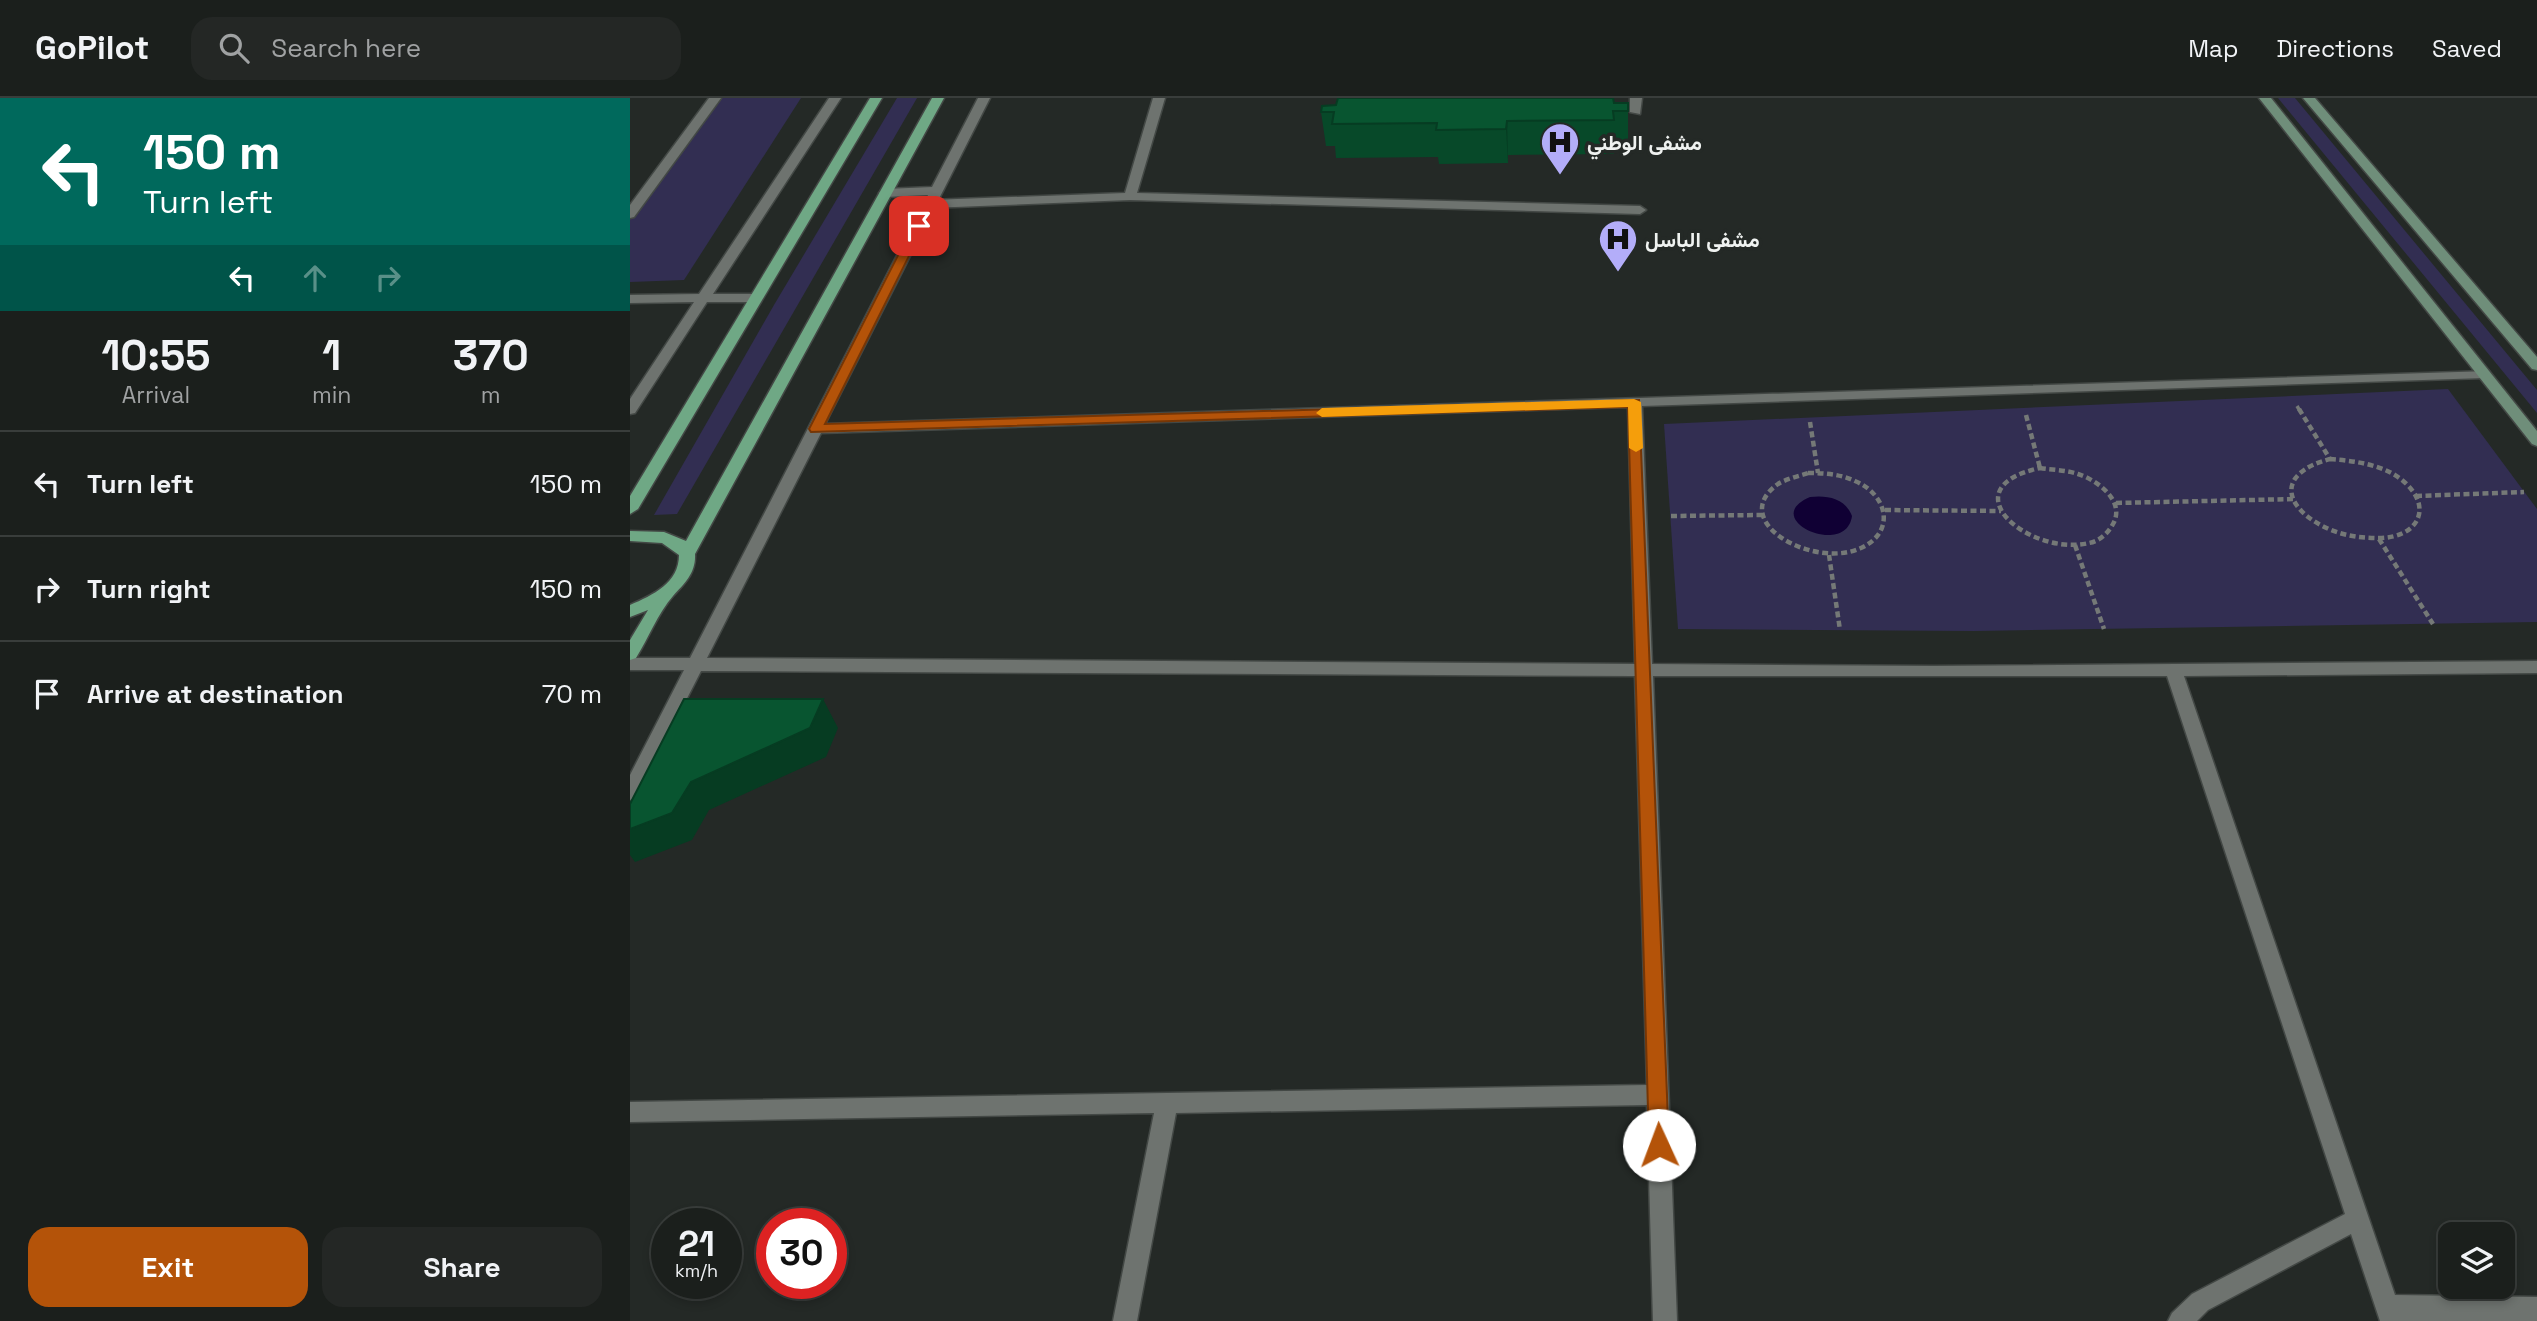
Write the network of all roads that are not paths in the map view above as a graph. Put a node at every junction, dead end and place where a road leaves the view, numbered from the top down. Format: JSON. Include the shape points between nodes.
{"nodes":[{"id":1,"x":715,"y":98,"type":"edge"},
{"id":2,"x":835,"y":98,"type":"edge"},
{"id":3,"x":876,"y":98,"type":"edge"},
{"id":4,"x":938,"y":98,"type":"edge"},
{"id":5,"x":984,"y":98,"type":"edge"},
{"id":6,"x":1159,"y":98,"type":"edge"},
{"id":7,"x":1636,"y":98,"type":"edge"},
{"id":8,"x":2265,"y":98,"type":"edge"},
{"id":9,"x":2309,"y":98,"type":"edge"},
{"id":10,"x":1636,"y":111,"type":"dead end"},
{"id":11,"x":885,"y":193,"type":"junction"},
{"id":12,"x":1130,"y":195,"type":"junction"},
{"id":13,"x":933,"y":198,"type":"junction"},
{"id":14,"x":1640,"y":210,"type":"dead end"},
{"id":15,"x":630,"y":214,"type":"edge"},
{"id":16,"x":702,"y":298,"type":"junction"},
{"id":17,"x":755,"y":298,"type":"junction"},
{"id":18,"x":630,"y":299,"type":"edge"},
{"id":19,"x":2537,"y":366,"type":"edge"},
{"id":20,"x":2484,"y":374,"type":"junction"},
{"id":21,"x":1634,"y":402,"type":"junction"},
{"id":22,"x":630,"y":410,"type":"edge"},
{"id":23,"x":816,"y":429,"type":"junction"},
{"id":24,"x":2537,"y":441,"type":"edge"},
{"id":25,"x":630,"y":509,"type":"edge"},
{"id":26,"x":630,"y":536,"type":"edge"},
{"id":27,"x":687,"y":554,"type":"junction"},
{"id":28,"x":667,"y":592,"type":"junction"},
{"id":29,"x":630,"y":611,"type":"edge"},
{"id":30,"x":630,"y":654,"type":"edge"},
{"id":31,"x":630,"y":664,"type":"edge"},
{"id":32,"x":697,"y":665,"type":"junction"},
{"id":33,"x":2537,"y":667,"type":"edge"},
{"id":34,"x":2174,"y":670,"type":"junction"},
{"id":35,"x":1643,"y":671,"type":"junction"},
{"id":36,"x":630,"y":793,"type":"edge"},
{"id":37,"x":1657,"y":1095,"type":"junction"},
{"id":38,"x":1167,"y":1103,"type":"junction"},
{"id":39,"x":630,"y":1112,"type":"edge"},
{"id":40,"x":2358,"y":1219,"type":"junction"},
{"id":41,"x":2537,"y":1309,"type":"edge"},
{"id":42,"x":2390,"y":1314,"type":"edge"},
{"id":43,"x":1125,"y":1321,"type":"edge"},
{"id":44,"x":1665,"y":1321,"type":"edge"},
{"id":45,"x":2180,"y":1321,"type":"edge"}],
"edges":[{"from":1,"to":15,"type":"street"},
{"from":2,"to":16,"type":"street"},
{"from":3,"to":17,"type":"main road"},
{"from":4,"to":11,"type":"main road"},
{"from":5,"to":13,"type":"street"},
{"from":6,"to":12,"type":"street"},
{"from":7,"to":10,"type":"street"},
{"from":8,"to":20,"type":"main road"},
{"from":9,"to":19,"type":"main road"},
{"from":11,"to":13,"type":"street"},
{"from":11,"to":27,"type":"main road"},
{"from":12,"to":13,"type":"street"},
{"from":12,"to":14,"type":"street"},
{"from":13,"to":23,"type":"street"},
{"from":16,"to":17,"type":"street"},
{"from":16,"to":18,"type":"street"},
{"from":16,"to":22,"type":"street"},
{"from":17,"to":25,"type":"main road"},
{"from":20,"to":21,"type":"street"},
{"from":20,"to":24,"type":"main road"},
{"from":21,"to":23,"type":"street"},
{"from":21,"to":35,"type":"street"},
{"from":23,"to":32,"type":"street"},
{"from":26,"to":27,"type":"main road","via":[[669,538]]},
{"from":27,"to":28,"type":"main road","via":[[687,566]]},
{"from":28,"to":29,"type":"main road"},
{"from":28,"to":30,"type":"main road"},
{"from":31,"to":32,"type":"street"},
{"from":32,"to":35,"type":"street"},
{"from":32,"to":36,"type":"street"},
{"from":33,"to":34,"type":"street"},
{"from":34,"to":35,"type":"street"},
{"from":34,"to":40,"type":"street"},
{"from":35,"to":37,"type":"street"},
{"from":37,"to":38,"type":"street"},
{"from":37,"to":44,"type":"street"},
{"from":38,"to":39,"type":"street"},
{"from":38,"to":43,"type":"street"},
{"from":40,"to":42,"type":"street"},
{"from":40,"to":45,"type":"street","via":[[2200,1302]]},
{"from":41,"to":42,"type":"street"}]}
